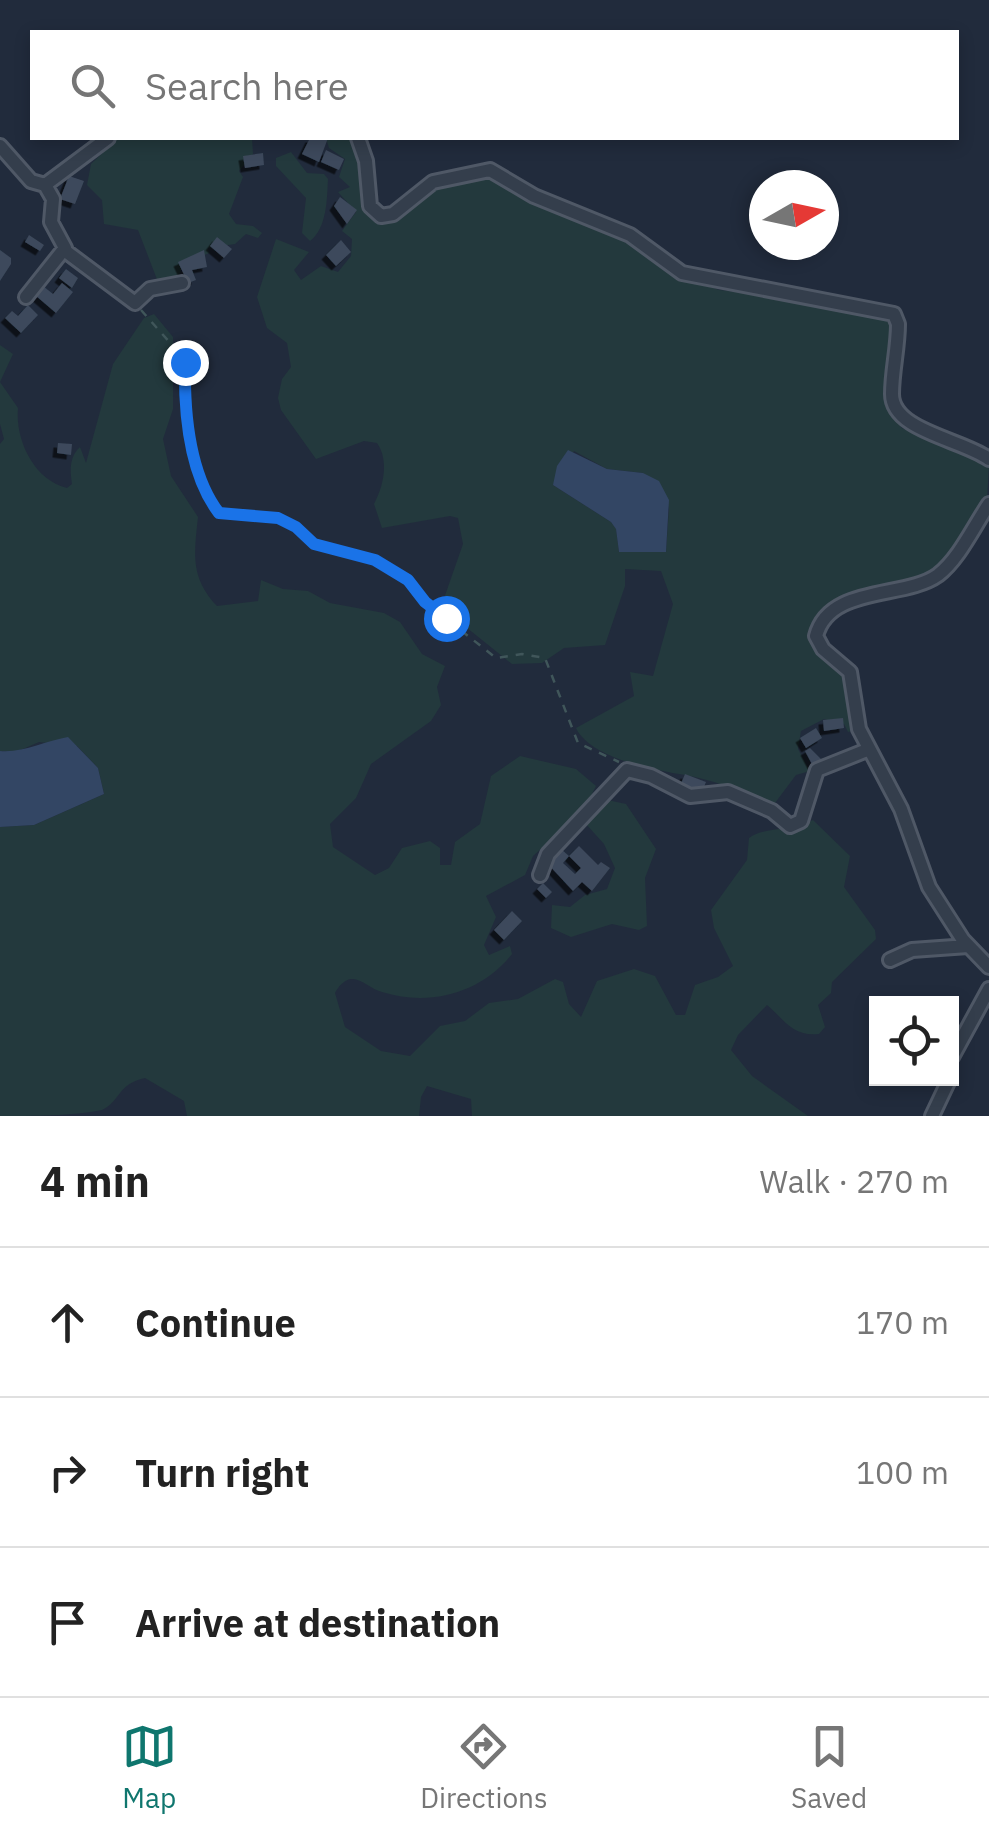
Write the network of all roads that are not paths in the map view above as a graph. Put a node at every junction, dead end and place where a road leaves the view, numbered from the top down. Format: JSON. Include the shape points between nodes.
{"nodes":[{"id":1,"x":105,"y":140,"type":"edge"},
{"id":2,"x":359,"y":140,"type":"edge"},
{"id":3,"x":0,"y":146,"type":"edge"},
{"id":4,"x":45,"y":185,"type":"junction"},
{"id":5,"x":64,"y":250,"type":"junction"},
{"id":6,"x":182,"y":283,"type":"dead end"},
{"id":7,"x":26,"y":297,"type":"dead end"},
{"id":8,"x":989,"y":459,"type":"edge"},
{"id":9,"x":989,"y":504,"type":"edge"},
{"id":10,"x":867,"y":750,"type":"junction"},
{"id":11,"x":540,"y":875,"type":"dead end"},
{"id":12,"x":968,"y":946,"type":"junction"},
{"id":13,"x":890,"y":960,"type":"dead end"},
{"id":14,"x":989,"y":967,"type":"edge"},
{"id":15,"x":989,"y":989,"type":"edge"},
{"id":16,"x":959,"y":1044,"type":"edge"},
{"id":17,"x":946,"y":1086,"type":"edge"},
{"id":18,"x":932,"y":1116,"type":"edge"}],
"edges":[{"from":1,"to":4,"type":"street"},
{"from":2,"to":8,"type":"street","via":[[370,206],[381,216],[434,182],[490,170],[534,196],[630,235],[682,273],[894,314],[896,412],[908,424]]},
{"from":3,"to":4,"type":"street","via":[[31,180]]},
{"from":4,"to":5,"type":"street"},
{"from":5,"to":6,"type":"street","via":[[135,303],[150,289]]},
{"from":5,"to":7,"type":"street"},
{"from":9,"to":10,"type":"street","via":[[935,577],[911,588],[865,593],[817,630],[823,649],[850,672]]},
{"from":10,"to":11,"type":"street","via":[[817,770],[798,825],[790,826],[728,792],[690,796],[627,770],[562,838]]},
{"from":10,"to":12,"type":"street","via":[[896,800],[929,887]]},
{"from":12,"to":13,"type":"street","via":[[912,950]]},
{"from":12,"to":14,"type":"street"},
{"from":15,"to":16,"type":"street"},
{"from":17,"to":18,"type":"street"}]}
